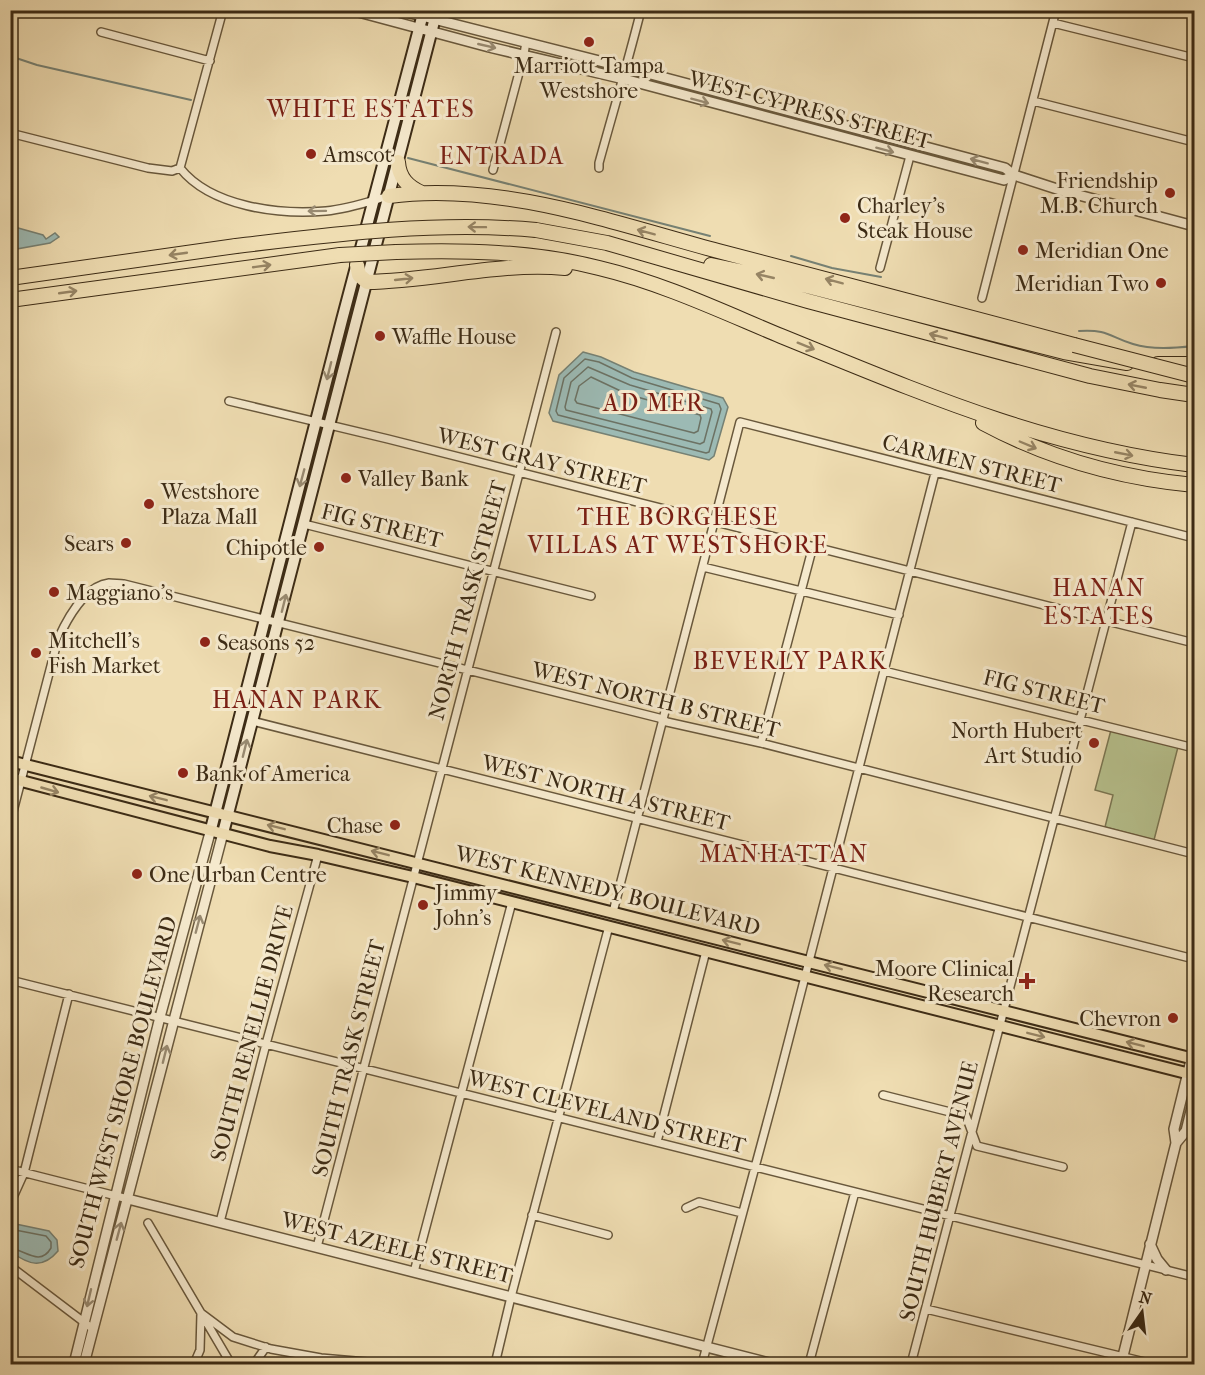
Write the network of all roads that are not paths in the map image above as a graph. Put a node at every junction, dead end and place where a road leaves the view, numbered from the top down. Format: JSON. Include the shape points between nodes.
{"nodes":[{"id":1,"x":13,"y":10,"type":"edge"},
{"id":2,"x":222,"y":10,"type":"edge"},
{"id":3,"x":351,"y":10,"type":"edge"},
{"id":4,"x":399,"y":10,"type":"edge"},
{"id":5,"x":641,"y":10,"type":"edge"},
{"id":6,"x":1056,"y":10,"type":"edge"},
{"id":7,"x":423,"y":14,"type":"edge"},
{"id":8,"x":435,"y":15,"type":"edge"},
{"id":9,"x":11,"y":19,"type":"edge"},
{"id":10,"x":1053,"y":23,"type":"junction"},
{"id":11,"x":419,"y":29,"type":"junction"},
{"id":12,"x":101,"y":32,"type":"dead end"},
{"id":13,"x":431,"y":32,"type":"junction"},
{"id":14,"x":526,"y":42,"type":"junction"},
{"id":15,"x":524,"y":54,"type":"junction"},
{"id":16,"x":1194,"y":58,"type":"edge"},
{"id":17,"x":210,"y":61,"type":"junction"},
{"id":18,"x":626,"y":68,"type":"junction"},
{"id":19,"x":624,"y":79,"type":"junction"},
{"id":20,"x":1033,"y":101,"type":"junction"},
{"id":21,"x":10,"y":133,"type":"edge"},
{"id":22,"x":1194,"y":142,"type":"edge"},
{"id":23,"x":925,"y":147,"type":"junction"},
{"id":24,"x":910,"y":156,"type":"junction"},
{"id":25,"x":398,"y":162,"type":"junction"},
{"id":26,"x":180,"y":168,"type":"junction"},
{"id":27,"x":599,"y":168,"type":"dead end"},
{"id":28,"x":493,"y":170,"type":"dead end"},
{"id":29,"x":1014,"y":175,"type":"junction"},
{"id":30,"x":424,"y":194,"type":"junction"},
{"id":31,"x":389,"y":196,"type":"junction"},
{"id":32,"x":374,"y":200,"type":"junction"},
{"id":33,"x":1194,"y":225,"type":"edge"},
{"id":34,"x":623,"y":248,"type":"junction"},
{"id":35,"x":357,"y":266,"type":"junction"},
{"id":36,"x":879,"y":268,"type":"dead end"},
{"id":37,"x":10,"y":277,"type":"edge"},
{"id":38,"x":367,"y":282,"type":"junction"},
{"id":39,"x":674,"y":292,"type":"junction"},
{"id":40,"x":982,"y":298,"type":"dead end"},
{"id":41,"x":10,"y":300,"type":"edge"},
{"id":42,"x":556,"y":332,"type":"dead end"},
{"id":43,"x":1194,"y":364,"type":"edge"},
{"id":44,"x":1194,"y":376,"type":"edge"},
{"id":45,"x":1194,"y":395,"type":"edge"},
{"id":46,"x":938,"y":400,"type":"junction"},
{"id":47,"x":229,"y":401,"type":"dead end"},
{"id":48,"x":317,"y":422,"type":"junction"},
{"id":49,"x":330,"y":425,"type":"junction"},
{"id":50,"x":1194,"y":465,"type":"edge"},
{"id":51,"x":519,"y":472,"type":"junction"},
{"id":52,"x":935,"y":473,"type":"junction"},
{"id":53,"x":1194,"y":485,"type":"edge"},
{"id":54,"x":715,"y":521,"type":"junction"},
{"id":55,"x":1132,"y":522,"type":"junction"},
{"id":56,"x":304,"y":524,"type":"junction"},
{"id":57,"x":1194,"y":538,"type":"edge"},
{"id":58,"x":813,"y":546,"type":"junction"},
{"id":59,"x":703,"y":567,"type":"junction"},
{"id":60,"x":493,"y":571,"type":"junction"},
{"id":61,"x":910,"y":571,"type":"junction"},
{"id":62,"x":801,"y":592,"type":"junction"},
{"id":63,"x":591,"y":596,"type":"dead end"},
{"id":64,"x":899,"y":615,"type":"junction"},
{"id":65,"x":265,"y":620,"type":"junction"},
{"id":66,"x":1106,"y":620,"type":"junction"},
{"id":67,"x":279,"y":623,"type":"junction"},
{"id":68,"x":1194,"y":642,"type":"edge"},
{"id":69,"x":468,"y":670,"type":"junction"},
{"id":70,"x":884,"y":671,"type":"junction"},
{"id":71,"x":1080,"y":719,"type":"junction"},
{"id":72,"x":663,"y":720,"type":"junction"},
{"id":73,"x":252,"y":721,"type":"junction"},
{"id":74,"x":761,"y":743,"type":"junction"},
{"id":75,"x":1194,"y":748,"type":"edge"},
{"id":76,"x":10,"y":761,"type":"edge"},
{"id":77,"x":25,"y":765,"type":"junction"},
{"id":78,"x":441,"y":769,"type":"junction"},
{"id":79,"x":859,"y":770,"type":"junction"},
{"id":80,"x":16,"y":780,"type":"edge"},
{"id":81,"x":214,"y":812,"type":"junction"},
{"id":82,"x":228,"y":815,"type":"junction"},
{"id":83,"x":1054,"y":817,"type":"junction"},
{"id":84,"x":638,"y":818,"type":"junction"},
{"id":85,"x":10,"y":823,"type":"edge"},
{"id":86,"x":211,"y":829,"type":"junction"},
{"id":87,"x":223,"y":833,"type":"junction"},
{"id":88,"x":1194,"y":854,"type":"edge"},
{"id":89,"x":318,"y":855,"type":"junction"},
{"id":90,"x":416,"y":862,"type":"junction"},
{"id":91,"x":833,"y":867,"type":"junction"},
{"id":92,"x":412,"y":877,"type":"junction"},
{"id":93,"x":512,"y":902,"type":"junction"},
{"id":94,"x":551,"y":912,"type":"junction"},
{"id":95,"x":613,"y":912,"type":"junction"},
{"id":96,"x":1028,"y":917,"type":"junction"},
{"id":97,"x":662,"y":924,"type":"junction"},
{"id":98,"x":609,"y":926,"type":"junction"},
{"id":99,"x":706,"y":951,"type":"junction"},
{"id":100,"x":1194,"y":959,"type":"edge"},
{"id":101,"x":808,"y":961,"type":"junction"},
{"id":102,"x":803,"y":977,"type":"junction"},
{"id":103,"x":10,"y":980,"type":"edge"},
{"id":104,"x":69,"y":994,"type":"junction"},
{"id":105,"x":1004,"y":1011,"type":"junction"},
{"id":106,"x":160,"y":1017,"type":"junction"},
{"id":107,"x":173,"y":1020,"type":"junction"},
{"id":108,"x":999,"y":1026,"type":"junction"},
{"id":109,"x":266,"y":1044,"type":"junction"},
{"id":110,"x":1194,"y":1055,"type":"edge"},
{"id":111,"x":364,"y":1068,"type":"junction"},
{"id":112,"x":1191,"y":1074,"type":"edge"},
{"id":113,"x":462,"y":1093,"type":"junction"},
{"id":114,"x":883,"y":1095,"type":"dead end"},
{"id":115,"x":1194,"y":1099,"type":"edge"},
{"id":116,"x":558,"y":1117,"type":"junction"},
{"id":117,"x":972,"y":1133,"type":"junction"},
{"id":118,"x":657,"y":1142,"type":"junction"},
{"id":119,"x":1176,"y":1143,"type":"junction"},
{"id":120,"x":755,"y":1167,"type":"junction"},
{"id":121,"x":1064,"y":1167,"type":"dead end"},
{"id":122,"x":10,"y":1169,"type":"edge"},
{"id":123,"x":24,"y":1173,"type":"junction"},
{"id":124,"x":855,"y":1192,"type":"junction"},
{"id":125,"x":115,"y":1196,"type":"junction"},
{"id":126,"x":128,"y":1199,"type":"junction"},
{"id":127,"x":10,"y":1204,"type":"edge"},
{"id":128,"x":686,"y":1208,"type":"dead end"},
{"id":129,"x":742,"y":1213,"type":"junction"},
{"id":130,"x":532,"y":1215,"type":"junction"},
{"id":131,"x":950,"y":1216,"type":"junction"},
{"id":132,"x":220,"y":1222,"type":"junction"},
{"id":133,"x":148,"y":1223,"type":"dead end"},
{"id":134,"x":608,"y":1235,"type":"dead end"},
{"id":135,"x":1150,"y":1244,"type":"junction"},
{"id":136,"x":317,"y":1247,"type":"junction"},
{"id":137,"x":1145,"y":1264,"type":"junction"},
{"id":138,"x":10,"y":1266,"type":"edge"},
{"id":139,"x":1166,"y":1270,"type":"junction"},
{"id":140,"x":414,"y":1272,"type":"junction"},
{"id":141,"x":1194,"y":1277,"type":"edge"},
{"id":142,"x":511,"y":1297,"type":"junction"},
{"id":143,"x":926,"y":1308,"type":"junction"},
{"id":144,"x":201,"y":1313,"type":"junction"},
{"id":145,"x":84,"y":1320,"type":"junction"},
{"id":146,"x":93,"y":1329,"type":"junction"},
{"id":147,"x":266,"y":1347,"type":"junction"},
{"id":148,"x":706,"y":1347,"type":"junction"},
{"id":149,"x":1122,"y":1361,"type":"edge"},
{"id":150,"x":74,"y":1365,"type":"edge"},
{"id":151,"x":84,"y":1365,"type":"edge"},
{"id":152,"x":194,"y":1365,"type":"edge"},
{"id":153,"x":231,"y":1365,"type":"edge"},
{"id":154,"x":254,"y":1365,"type":"edge"},
{"id":155,"x":390,"y":1365,"type":"edge"},
{"id":156,"x":495,"y":1365,"type":"edge"},
{"id":157,"x":702,"y":1365,"type":"edge"},
{"id":158,"x":773,"y":1365,"type":"edge"},
{"id":159,"x":809,"y":1365,"type":"edge"},
{"id":160,"x":911,"y":1365,"type":"edge"},
{"id":161,"x":1153,"y":1365,"type":"edge"}],
"edges":[{"from":1,"to":9,"type":"street"},
{"from":2,"to":17,"type":"street"},
{"from":3,"to":11,"type":"street","name":"WEST CYPRESS STREET"},
{"from":4,"to":7,"type":"street","name":"WEST CYPRESS STREET"},
{"from":5,"to":18,"type":"street"},
{"from":6,"to":10,"type":"street"},
{"from":7,"to":8,"type":"street","name":"WEST CYPRESS STREET"},
{"from":7,"to":11,"type":"main road"},
{"from":8,"to":13,"type":"main road"},
{"from":8,"to":14,"type":"street","name":"WEST CYPRESS STREET"},
{"from":10,"to":16,"type":"street"},
{"from":10,"to":20,"type":"street"},
{"from":11,"to":13,"type":"street","name":"WEST CYPRESS STREET"},
{"from":11,"to":32,"type":"main road"},
{"from":12,"to":17,"type":"street"},
{"from":13,"to":15,"type":"street","name":"WEST CYPRESS STREET","one_way":true},
{"from":13,"to":25,"type":"main road"},
{"from":14,"to":15,"type":"street"},
{"from":14,"to":18,"type":"street","name":"WEST CYPRESS STREET"},
{"from":15,"to":19,"type":"street","name":"WEST CYPRESS STREET"},
{"from":15,"to":28,"type":"street"},
{"from":17,"to":26,"type":"street"},
{"from":18,"to":19,"type":"street"},
{"from":18,"to":23,"type":"street","name":"WEST CYPRESS STREET"},
{"from":19,"to":24,"type":"street","name":"WEST CYPRESS STREET","one_way":true},
{"from":19,"to":27,"type":"street"},
{"from":20,"to":22,"type":"street"},
{"from":20,"to":29,"type":"street"},
{"from":21,"to":26,"type":"street","via":[[148,168]]},
{"from":23,"to":24,"type":"street"},
{"from":29,"to":23,"type":"street","name":"WEST CYPRESS STREET","one_way":true,"via":[[1005,168]]},
{"from":24,"to":29,"type":"street","name":"WEST CYPRESS STREET","via":[[1004,180]]},
{"from":24,"to":36,"type":"street"},
{"from":25,"to":30,"type":"highway","via":[[404,181]]},
{"from":25,"to":31,"type":"main road"},
{"from":32,"to":26,"type":"street","one_way":true,"via":[[319,212],[246,205],[205,189]]},
{"from":29,"to":33,"type":"street","name":"WEST CYPRESS STREET"},
{"from":29,"to":40,"type":"street"},
{"from":30,"to":31,"type":"highway"},
{"from":44,"to":30,"type":"highway","one_way":true,"bridge":true,"via":[[565,210],[480,196]]},
{"from":31,"to":32,"type":"street"},
{"from":31,"to":38,"type":"main road"},
{"from":32,"to":35,"type":"main road"},
{"from":34,"to":37,"type":"highway","one_way":true,"bridge":true,"via":[[536,231],[422,228],[236,246]]},
{"from":43,"to":34,"type":"highway","one_way":true,"via":[[1127,363],[1086,357],[769,277]]},
{"from":45,"to":34,"type":"highway","one_way":true,"via":[[1090,376]]},
{"from":35,"to":38,"type":"highway","via":[[359,275]]},
{"from":35,"to":48,"type":"main road","one_way":true},
{"from":38,"to":39,"type":"highway","one_way":true,"via":[[546,267],[622,277]]},
{"from":38,"to":49,"type":"main road"},
{"from":41,"to":39,"type":"highway","one_way":true,"bridge":true,"via":[[340,255],[470,250],[550,257],[623,274]]},
{"from":39,"to":46,"type":"highway","one_way":true},
{"from":42,"to":51,"type":"street","name":"NORTH TRASK STREET"},
{"from":46,"to":50,"type":"highway","one_way":true,"via":[[1067,441]]},
{"from":46,"to":53,"type":"highway","one_way":true,"via":[[1068,461],[1120,475]]},
{"from":47,"to":48,"type":"street","name":"WEST GRAY STREET"},
{"from":48,"to":49,"type":"street","name":"WEST GRAY STREET"},
{"from":48,"to":65,"type":"main road","one_way":true},
{"from":49,"to":51,"type":"street","name":"WEST GRAY STREET"},
{"from":49,"to":56,"type":"main road"},
{"from":51,"to":54,"type":"street","name":"WEST GRAY STREET"},
{"from":51,"to":60,"type":"street","name":"NORTH TRASK STREET"},
{"from":52,"to":54,"type":"street","name":"CARMEN STREET","via":[[740,423]]},
{"from":52,"to":55,"type":"street","name":"CARMEN STREET"},
{"from":52,"to":61,"type":"street"},
{"from":54,"to":58,"type":"street","name":"WEST GRAY STREET"},
{"from":54,"to":59,"type":"street"},
{"from":55,"to":57,"type":"street","name":"CARMEN STREET"},
{"from":55,"to":66,"type":"street","name":"SOUTH HUBERT AVENUE"},
{"from":56,"to":60,"type":"street","name":"FIG STREET"},
{"from":67,"to":56,"type":"main road","one_way":true},
{"from":58,"to":61,"type":"street","name":"WEST GRAY STREET"},
{"from":58,"to":62,"type":"street"},
{"from":59,"to":62,"type":"street"},
{"from":59,"to":72,"type":"street"},
{"from":60,"to":63,"type":"street","name":"FIG STREET"},
{"from":60,"to":69,"type":"street","name":"NORTH TRASK STREET"},
{"from":61,"to":64,"type":"street"},
{"from":61,"to":66,"type":"street","name":"WEST GRAY STREET"},
{"from":62,"to":64,"type":"street"},
{"from":62,"to":74,"type":"street"},
{"from":64,"to":70,"type":"street"},
{"from":65,"to":67,"type":"street","name":"WEST NORTH B STREET"},
{"from":65,"to":77,"type":"street","name":"WEST NORTH B STREET","via":[[124,584],[108,583],[94,589],[64,625],[58,639]]},
{"from":65,"to":81,"type":"main road"},
{"from":66,"to":68,"type":"street","name":"WEST GRAY STREET"},
{"from":66,"to":71,"type":"street","name":"SOUTH HUBERT AVENUE"},
{"from":67,"to":69,"type":"street","name":"WEST NORTH B STREET"},
{"from":67,"to":73,"type":"main road"},
{"from":69,"to":72,"type":"street","name":"WEST NORTH B STREET"},
{"from":69,"to":78,"type":"street","name":"NORTH TRASK STREET"},
{"from":70,"to":71,"type":"street","name":"FIG STREET"},
{"from":70,"to":79,"type":"street"},
{"from":71,"to":75,"type":"street","name":"FIG STREET"},
{"from":71,"to":83,"type":"street","name":"SOUTH HUBERT AVENUE"},
{"from":72,"to":74,"type":"street","name":"WEST NORTH B STREET"},
{"from":72,"to":84,"type":"street"},
{"from":73,"to":78,"type":"street","name":"WEST NORTH A STREET"},
{"from":82,"to":73,"type":"main road","one_way":true},
{"from":74,"to":79,"type":"street","name":"WEST NORTH B STREET"},
{"from":76,"to":77,"type":"main road","name":"WEST KENNEDY BOULEVARD"},
{"from":77,"to":80,"type":"street"},
{"from":81,"to":77,"type":"main road","name":"WEST KENNEDY BOULEVARD","one_way":true},
{"from":78,"to":84,"type":"street","name":"WEST NORTH A STREET"},
{"from":78,"to":90,"type":"street","name":"NORTH TRASK STREET"},
{"from":79,"to":83,"type":"street","name":"WEST NORTH B STREET"},
{"from":79,"to":91,"type":"street"},
{"from":80,"to":85,"type":"street"},
{"from":80,"to":86,"type":"main road","name":"WEST KENNEDY BOULEVARD","one_way":true},
{"from":81,"to":82,"type":"main road","name":"WEST KENNEDY BOULEVARD"},
{"from":81,"to":86,"type":"main road"},
{"from":82,"to":87,"type":"main road"},
{"from":90,"to":82,"type":"main road","name":"WEST KENNEDY BOULEVARD","one_way":true},
{"from":83,"to":88,"type":"street","name":"WEST NORTH B STREET"},
{"from":83,"to":96,"type":"street","name":"SOUTH HUBERT AVENUE"},
{"from":84,"to":91,"type":"street","name":"WEST NORTH A STREET"},
{"from":84,"to":95,"type":"street"},
{"from":86,"to":87,"type":"main road","name":"WEST KENNEDY BOULEVARD"},
{"from":86,"to":106,"type":"street","name":"SOUTH WEST SHORE BOULEVARD"},
{"from":87,"to":89,"type":"main road","name":"WEST KENNEDY BOULEVARD"},
{"from":107,"to":87,"type":"street","name":"SOUTH WEST SHORE BOULEVARD","one_way":true},
{"from":89,"to":92,"type":"main road","name":"WEST KENNEDY BOULEVARD"},
{"from":89,"to":109,"type":"street","name":"SOUTH RENELLIE DRIVE"},
{"from":90,"to":92,"type":"street","name":"NORTH TRASK STREET"},
{"from":90,"to":95,"type":"main road","name":"WEST KENNEDY BOULEVARD"},
{"from":91,"to":96,"type":"street","name":"WEST NORTH A STREET"},
{"from":91,"to":101,"type":"street"},
{"from":92,"to":93,"type":"main road","name":"WEST KENNEDY BOULEVARD"},
{"from":92,"to":111,"type":"street","name":"SOUTH TRASK STREET"},
{"from":93,"to":94,"type":"main road","name":"WEST KENNEDY BOULEVARD"},
{"from":93,"to":113,"type":"street"},
{"from":94,"to":95,"type":"main road","via":[[574,912],[608,920]]},
{"from":94,"to":98,"type":"main road","name":"WEST KENNEDY BOULEVARD"},
{"from":95,"to":97,"type":"main road","name":"WEST KENNEDY BOULEVARD"},
{"from":96,"to":100,"type":"street","name":"WEST NORTH A STREET"},
{"from":96,"to":105,"type":"street","name":"SOUTH HUBERT AVENUE"},
{"from":97,"to":98,"type":"main road","via":[[647,926],[614,920]]},
{"from":101,"to":97,"type":"main road","name":"WEST KENNEDY BOULEVARD","one_way":true},
{"from":98,"to":99,"type":"main road","name":"WEST KENNEDY BOULEVARD"},
{"from":98,"to":116,"type":"street"},
{"from":99,"to":102,"type":"main road","name":"WEST KENNEDY BOULEVARD"},
{"from":99,"to":118,"type":"street"},
{"from":101,"to":102,"type":"street"},
{"from":105,"to":101,"type":"main road","name":"WEST KENNEDY BOULEVARD","one_way":true},
{"from":102,"to":108,"type":"main road","name":"WEST KENNEDY BOULEVARD"},
{"from":102,"to":120,"type":"street"},
{"from":103,"to":104,"type":"street","name":"WEST CLEVELAND STREET"},
{"from":104,"to":106,"type":"street","name":"WEST CLEVELAND STREET"},
{"from":104,"to":123,"type":"street"},
{"from":105,"to":108,"type":"street","name":"SOUTH HUBERT AVENUE"},
{"from":110,"to":105,"type":"main road","name":"WEST KENNEDY BOULEVARD","one_way":true},
{"from":106,"to":107,"type":"street","name":"WEST CLEVELAND STREET"},
{"from":106,"to":125,"type":"street","name":"SOUTH WEST SHORE BOULEVARD"},
{"from":107,"to":109,"type":"street","name":"WEST CLEVELAND STREET"},
{"from":126,"to":107,"type":"street","name":"SOUTH WEST SHORE BOULEVARD","one_way":true},
{"from":108,"to":112,"type":"main road","name":"WEST KENNEDY BOULEVARD","one_way":true},
{"from":108,"to":117,"type":"street","name":"SOUTH HUBERT AVENUE"},
{"from":109,"to":111,"type":"street","name":"WEST CLEVELAND STREET"},
{"from":109,"to":132,"type":"street","name":"SOUTH RENELLIE DRIVE"},
{"from":110,"to":112,"type":"street"},
{"from":111,"to":113,"type":"street","name":"WEST CLEVELAND STREET"},
{"from":111,"to":136,"type":"street","name":"SOUTH TRASK STREET"},
{"from":112,"to":119,"type":"street","via":[[1174,1129]]},
{"from":113,"to":116,"type":"street","name":"WEST CLEVELAND STREET"},
{"from":113,"to":140,"type":"street"},
{"from":114,"to":117,"type":"street","via":[[966,1116]]},
{"from":115,"to":119,"type":"street","via":[[1186,1131]]},
{"from":116,"to":118,"type":"street","name":"WEST CLEVELAND STREET"},
{"from":116,"to":130,"type":"street"},
{"from":117,"to":121,"type":"street","via":[[977,1146]]},
{"from":117,"to":131,"type":"street","name":"SOUTH HUBERT AVENUE"},
{"from":118,"to":120,"type":"street","name":"WEST CLEVELAND STREET"},
{"from":119,"to":135,"type":"street"},
{"from":120,"to":124,"type":"street","name":"WEST CLEVELAND STREET"},
{"from":120,"to":129,"type":"street"},
{"from":122,"to":123,"type":"street","name":"WEST AZEELE STREET"},
{"from":123,"to":125,"type":"street","name":"WEST AZEELE STREET"},
{"from":123,"to":127,"type":"street"},
{"from":124,"to":131,"type":"street","name":"WEST CLEVELAND STREET"},
{"from":124,"to":159,"type":"street"},
{"from":125,"to":126,"type":"street","name":"WEST AZEELE STREET"},
{"from":125,"to":145,"type":"street","name":"SOUTH WEST SHORE BOULEVARD","one_way":true},
{"from":126,"to":132,"type":"street","name":"WEST AZEELE STREET"},
{"from":146,"to":126,"type":"street","name":"SOUTH WEST SHORE BOULEVARD","one_way":true},
{"from":128,"to":129,"type":"street","via":[[699,1203]]},
{"from":129,"to":148,"type":"street"},
{"from":130,"to":134,"type":"street"},
{"from":130,"to":142,"type":"street"},
{"from":131,"to":137,"type":"street","name":"WEST CLEVELAND STREET"},
{"from":131,"to":143,"type":"street","name":"SOUTH HUBERT AVENUE"},
{"from":132,"to":136,"type":"street","name":"WEST AZEELE STREET"},
{"from":133,"to":144,"type":"street"},
{"from":135,"to":137,"type":"street"},
{"from":135,"to":139,"type":"street"},
{"from":136,"to":140,"type":"street","name":"WEST AZEELE STREET"},
{"from":137,"to":139,"type":"street","name":"WEST CLEVELAND STREET"},
{"from":137,"to":149,"type":"street"},
{"from":138,"to":145,"type":"street"},
{"from":139,"to":141,"type":"street","name":"WEST CLEVELAND STREET"},
{"from":140,"to":142,"type":"street","name":"WEST AZEELE STREET"},
{"from":142,"to":148,"type":"street","name":"WEST AZEELE STREET"},
{"from":142,"to":156,"type":"street"},
{"from":143,"to":149,"type":"street"},
{"from":143,"to":160,"type":"street","name":"SOUTH HUBERT AVENUE"},
{"from":144,"to":147,"type":"street","via":[[233,1337]]},
{"from":144,"to":152,"type":"street","via":[[200,1350]]},
{"from":144,"to":153,"type":"street"},
{"from":145,"to":146,"type":"street"},
{"from":145,"to":150,"type":"street","name":"SOUTH WEST SHORE BOULEVARD"},
{"from":146,"to":151,"type":"street","name":"SOUTH WEST SHORE BOULEVARD"},
{"from":147,"to":154,"type":"street"},
{"from":147,"to":155,"type":"street"},
{"from":148,"to":157,"type":"street"},
{"from":148,"to":158,"type":"street","name":"WEST AZEELE STREET"},
{"from":149,"to":161,"type":"street"}]}
